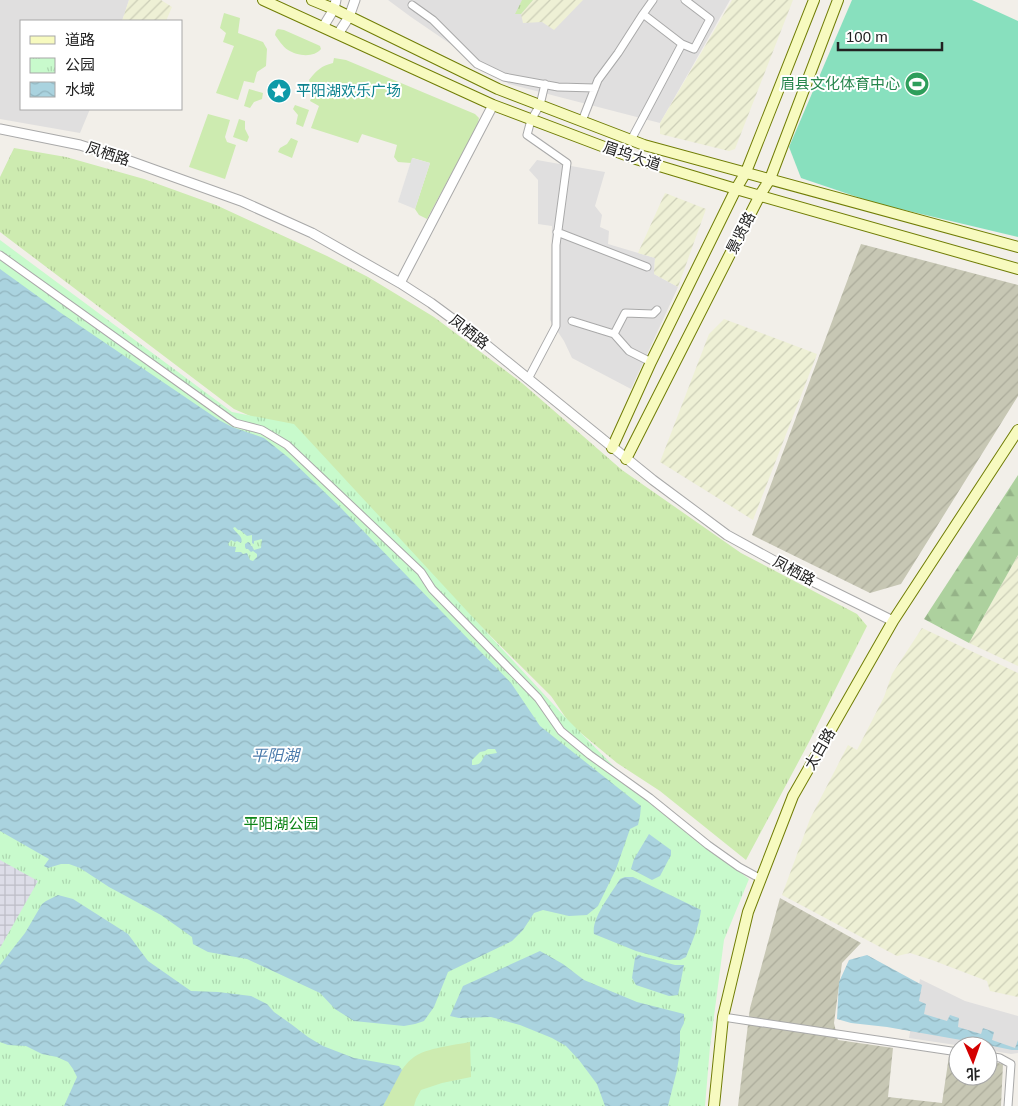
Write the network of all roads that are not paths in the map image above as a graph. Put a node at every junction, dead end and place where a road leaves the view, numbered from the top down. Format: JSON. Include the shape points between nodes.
{"nodes":[{"id":1,"x":263,"y":0,"type":"edge"},
{"id":2,"x":312,"y":0,"type":"edge"},
{"id":3,"x":355,"y":0,"type":"edge"},
{"id":4,"x":653,"y":0,"type":"edge"},
{"id":5,"x":685,"y":0,"type":"edge"},
{"id":6,"x":814,"y":0,"type":"edge"},
{"id":7,"x":838,"y":0,"type":"edge"},
{"id":8,"x":335,"y":4,"type":"edge"},
{"id":9,"x":412,"y":5,"type":"dead end"},
{"id":10,"x":643,"y":14,"type":"junction"},
{"id":11,"x":350,"y":17,"type":"junction"},
{"id":12,"x":323,"y":27,"type":"junction"},
{"id":13,"x":338,"y":34,"type":"junction"},
{"id":14,"x":682,"y":44,"type":"junction"},
{"id":15,"x":545,"y":84,"type":"junction"},
{"id":16,"x":595,"y":88,"type":"junction"},
{"id":17,"x":493,"y":105,"type":"junction"},
{"id":18,"x":540,"y":105,"type":"junction"},
{"id":19,"x":532,"y":120,"type":"junction"},
{"id":20,"x":582,"y":121,"type":"junction"},
{"id":21,"x":0,"y":129,"type":"edge"},
{"id":22,"x":631,"y":140,"type":"junction"},
{"id":23,"x":746,"y":172,"type":"junction"},
{"id":24,"x":770,"y":179,"type":"junction"},
{"id":25,"x":736,"y":190,"type":"junction"},
{"id":26,"x":760,"y":196,"type":"junction"},
{"id":27,"x":558,"y":232,"type":"junction"},
{"id":28,"x":1018,"y":247,"type":"edge"},
{"id":29,"x":0,"y":255,"type":"edge"},
{"id":30,"x":647,"y":267,"type":"dead end"},
{"id":31,"x":1018,"y":268,"type":"edge"},
{"id":32,"x":400,"y":283,"type":"junction"},
{"id":33,"x":656,"y":310,"type":"dead end"},
{"id":34,"x":572,"y":321,"type":"dead end"},
{"id":35,"x":614,"y":334,"type":"junction"},
{"id":36,"x":651,"y":362,"type":"junction"},
{"id":37,"x":528,"y":379,"type":"junction"},
{"id":38,"x":1018,"y":430,"type":"edge"},
{"id":39,"x":612,"y":448,"type":"junction"},
{"id":40,"x":626,"y":459,"type":"junction"},
{"id":41,"x":893,"y":621,"type":"junction"},
{"id":42,"x":761,"y":879,"type":"junction"},
{"id":43,"x":724,"y":1018,"type":"junction"},
{"id":44,"x":948,"y":1051,"type":"edge"},
{"id":45,"x":998,"y":1058,"type":"edge"},
{"id":46,"x":714,"y":1106,"type":"edge"},
{"id":47,"x":1008,"y":1106,"type":"edge"}],
"edges":[{"from":1,"to":12,"type":"main road","name":"眉坞大道"},
{"from":2,"to":8,"type":"main road","name":"眉坞大道"},
{"from":3,"to":11,"type":"street"},
{"from":4,"to":10,"type":"street"},
{"from":5,"to":14,"type":"street","via":[[710,19],[694,49]]},
{"from":6,"to":23,"type":"main road","name":"景贤路"},
{"from":7,"to":24,"type":"main road","name":"景贤路"},
{"from":8,"to":11,"type":"main road","name":"眉坞大道"},
{"from":8,"to":12,"type":"street"},
{"from":9,"to":15,"type":"street","via":[[433,20],[477,64],[504,77]]},
{"from":10,"to":14,"type":"street"},
{"from":10,"to":16,"type":"street"},
{"from":11,"to":13,"type":"street"},
{"from":11,"to":18,"type":"main road","name":"眉坞大道","via":[[498,89]]},
{"from":12,"to":13,"type":"main road","name":"眉坞大道"},
{"from":13,"to":17,"type":"main road","name":"眉坞大道"},
{"from":14,"to":22,"type":"street"},
{"from":15,"to":16,"type":"street"},
{"from":15,"to":18,"type":"street"},
{"from":16,"to":20,"type":"street"},
{"from":17,"to":19,"type":"main road","name":"眉坞大道"},
{"from":17,"to":32,"type":"street"},
{"from":18,"to":19,"type":"street"},
{"from":18,"to":20,"type":"main road","name":"眉坞大道"},
{"from":19,"to":25,"type":"main road","name":"眉坞大道","via":[[636,159]]},
{"from":19,"to":27,"type":"street","via":[[527,135],[567,163]]},
{"from":20,"to":22,"type":"main road","name":"眉坞大道"},
{"from":21,"to":32,"type":"street","name":"凤栖路","via":[[80,144],[241,201],[312,233]]},
{"from":22,"to":23,"type":"main road","name":"眉坞大道"},
{"from":23,"to":24,"type":"main road","name":"眉坞大道"},
{"from":23,"to":25,"type":"main road","name":"景贤路"},
{"from":24,"to":26,"type":"main road","name":"景贤路"},
{"from":24,"to":28,"type":"main road","name":"眉坞大道"},
{"from":25,"to":26,"type":"main road","name":"眉坞大道"},
{"from":25,"to":36,"type":"main road","name":"景贤路"},
{"from":26,"to":31,"type":"main road","name":"眉坞大道"},
{"from":26,"to":40,"type":"main road","name":"景贤路"},
{"from":27,"to":30,"type":"street"},
{"from":27,"to":37,"type":"street","via":[[556,326]]},
{"from":29,"to":42,"type":"street","via":[[236,423],[262,430],[287,445],[421,572],[432,589],[538,698],[561,731],[708,845]]},
{"from":32,"to":37,"type":"street","name":"凤栖路","via":[[432,303]]},
{"from":33,"to":35,"type":"street","via":[[653,314],[625,312]]},
{"from":34,"to":35,"type":"street"},
{"from":35,"to":36,"type":"street","via":[[629,351]]},
{"from":36,"to":39,"type":"main road","name":"景贤路"},
{"from":37,"to":39,"type":"street","name":"凤栖路"},
{"from":38,"to":41,"type":"main road","name":"太白路"},
{"from":39,"to":40,"type":"street","name":"凤栖路"},
{"from":40,"to":41,"type":"street","name":"凤栖路","via":[[727,535]]},
{"from":41,"to":42,"type":"main road","name":"太白路","via":[[793,796]]},
{"from":42,"to":43,"type":"main road","name":"太白路","via":[[748,912]]},
{"from":43,"to":44,"type":"street"},
{"from":43,"to":46,"type":"main road","name":"太白路"},
{"from":45,"to":47,"type":"street","via":[[1012,1064]]}]}
